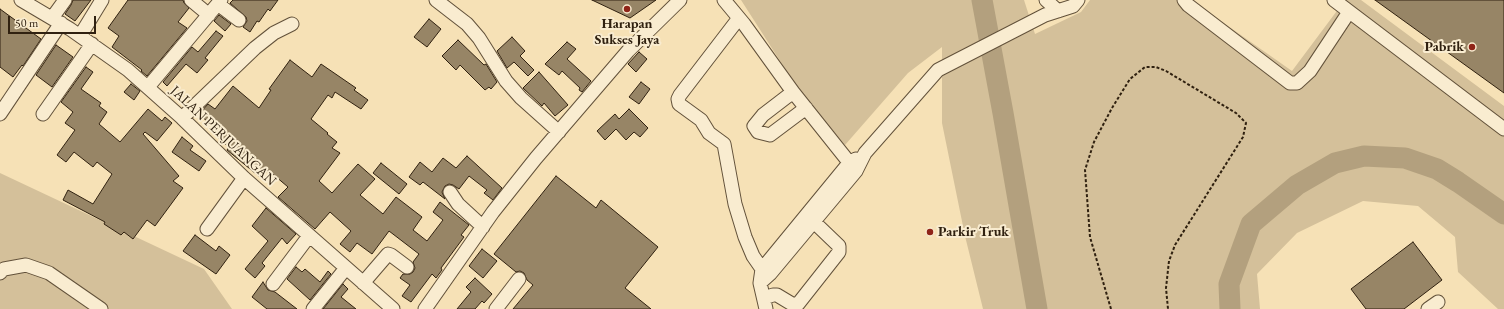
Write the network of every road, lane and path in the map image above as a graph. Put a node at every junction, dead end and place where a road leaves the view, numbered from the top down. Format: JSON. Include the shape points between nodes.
{"nodes":[{"id":1,"x":21,"y":0,"type":"edge"},
{"id":2,"x":65,"y":0,"type":"edge"},
{"id":3,"x":102,"y":0,"type":"edge"},
{"id":4,"x":191,"y":0,"type":"edge"},
{"id":5,"x":436,"y":0,"type":"edge"},
{"id":6,"x":680,"y":0,"type":"edge"},
{"id":7,"x":724,"y":0,"type":"edge"},
{"id":8,"x":1046,"y":0,"type":"edge"},
{"id":9,"x":1078,"y":0,"type":"edge"},
{"id":10,"x":1184,"y":0,"type":"edge"},
{"id":11,"x":1334,"y":0,"type":"edge"},
{"id":12,"x":220,"y":2,"type":"edge"},
{"id":13,"x":1058,"y":11,"type":"junction"},
{"id":14,"x":1350,"y":12,"type":"junction"},
{"id":15,"x":209,"y":14,"type":"junction"},
{"id":16,"x":739,"y":18,"type":"junction"},
{"id":17,"x":239,"y":20,"type":"dead end"},
{"id":18,"x":56,"y":21,"type":"junction"},
{"id":19,"x":292,"y":24,"type":"dead end"},
{"id":20,"x":80,"y":36,"type":"junction"},
{"id":21,"x":92,"y":44,"type":"junction"},
{"id":22,"x":148,"y":87,"type":"junction"},
{"id":23,"x":794,"y":92,"type":"junction"},
{"id":24,"x":806,"y":108,"type":"junction"},
{"id":25,"x":0,"y":114,"type":"edge"},
{"id":26,"x":43,"y":114,"type":"dead end"},
{"id":27,"x":182,"y":118,"type":"junction"},
{"id":28,"x":1504,"y":129,"type":"edge"},
{"id":29,"x":559,"y":132,"type":"junction"},
{"id":30,"x":853,"y":167,"type":"junction"},
{"id":31,"x":244,"y":178,"type":"junction"},
{"id":32,"x":450,"y":192,"type":"dead end"},
{"id":33,"x":814,"y":222,"type":"junction"},
{"id":34,"x":483,"y":227,"type":"junction"},
{"id":35,"x":207,"y":229,"type":"dead end"},
{"id":36,"x":309,"y":236,"type":"junction"},
{"id":37,"x":407,"y":266,"type":"dead end"},
{"id":38,"x":346,"y":268,"type":"junction"},
{"id":39,"x":766,"y":271,"type":"junction"},
{"id":40,"x":0,"y":273,"type":"edge"},
{"id":41,"x":519,"y":279,"type":"dead end"},
{"id":42,"x":363,"y":283,"type":"junction"},
{"id":43,"x":273,"y":284,"type":"dead end"},
{"id":44,"x":765,"y":303,"type":"edge"},
{"id":45,"x":101,"y":309,"type":"edge"},
{"id":46,"x":313,"y":309,"type":"edge"},
{"id":47,"x":393,"y":309,"type":"edge"},
{"id":48,"x":425,"y":309,"type":"edge"},
{"id":49,"x":496,"y":309,"type":"edge"},
{"id":50,"x":1111,"y":309,"type":"edge"},
{"id":51,"x":1168,"y":309,"type":"edge"}],
"edges":[{"from":1,"to":18,"type":"street","name":"JALAN PERJUANGAN"},
{"from":2,"to":18,"type":"street"},
{"from":3,"to":20,"type":"street"},
{"from":4,"to":15,"type":"street"},
{"from":5,"to":29,"type":"street","via":[[470,28],[506,81]]},
{"from":6,"to":29,"type":"street","via":[[622,57]]},
{"from":7,"to":16,"type":"street"},
{"from":8,"to":13,"type":"street"},
{"from":9,"to":13,"type":"street","via":[[1073,6]]},
{"from":10,"to":14,"type":"street","via":[[1290,83],[1297,83],[1310,71]]},
{"from":11,"to":14,"type":"street"},
{"from":12,"to":15,"type":"street"},
{"from":12,"to":17,"type":"street"},
{"from":13,"to":30,"type":"street","via":[[1044,15],[938,70]]},
{"from":14,"to":28,"type":"street"},
{"from":15,"to":22,"type":"street"},
{"from":16,"to":23,"type":"street"},
{"from":16,"to":39,"type":"street","via":[[678,99],[679,104],[701,120],[709,133],[724,144],[735,204],[752,256]]},
{"from":18,"to":20,"type":"street","name":"JALAN PERJUANGAN"},
{"from":18,"to":25,"type":"street"},
{"from":19,"to":27,"type":"street","via":[[274,33],[255,48]]},
{"from":20,"to":21,"type":"street","name":"JALAN PERJUANGAN"},
{"from":21,"to":22,"type":"street","name":"JALAN PERJUANGAN"},
{"from":21,"to":26,"type":"street"},
{"from":22,"to":27,"type":"street","name":"JALAN PERJUANGAN"},
{"from":23,"to":24,"type":"street"},
{"from":23,"to":24,"type":"street","via":[[763,115],[754,126],[758,132],[770,135]]},
{"from":24,"to":30,"type":"street"},
{"from":27,"to":31,"type":"street","name":"JALAN PERJUANGAN"},
{"from":29,"to":34,"type":"street","via":[[515,183]]},
{"from":30,"to":33,"type":"street"},
{"from":30,"to":39,"type":"street"},
{"from":31,"to":35,"type":"street"},
{"from":31,"to":36,"type":"street","name":"JALAN PERJUANGAN"},
{"from":32,"to":34,"type":"street","via":[[458,204]]},
{"from":33,"to":39,"type":"street"},
{"from":33,"to":44,"type":"street","via":[[839,246],[839,252],[798,304],[792,304],[777,295],[773,295]]},
{"from":34,"to":48,"type":"street"},
{"from":36,"to":38,"type":"street","name":"JALAN PERJUANGAN"},
{"from":36,"to":43,"type":"street"},
{"from":37,"to":42,"type":"street","via":[[388,254]]},
{"from":38,"to":42,"type":"street","name":"JALAN PERJUANGAN"},
{"from":38,"to":46,"type":"street"},
{"from":39,"to":44,"type":"street","via":[[760,283]]},
{"from":40,"to":45,"type":"street","via":[[4,269],[26,264],[49,273]]},
{"from":41,"to":49,"type":"street"},
{"from":42,"to":47,"type":"street","name":"JALAN PERJUANGAN"},
{"from":50,"to":51,"type":"path","via":[[1090,237],[1085,170],[1094,142],[1112,108],[1130,79],[1145,67],[1156,67],[1166,71],[1236,113],[1246,122],[1243,137],[1175,245],[1169,261],[1166,288]]}]}
